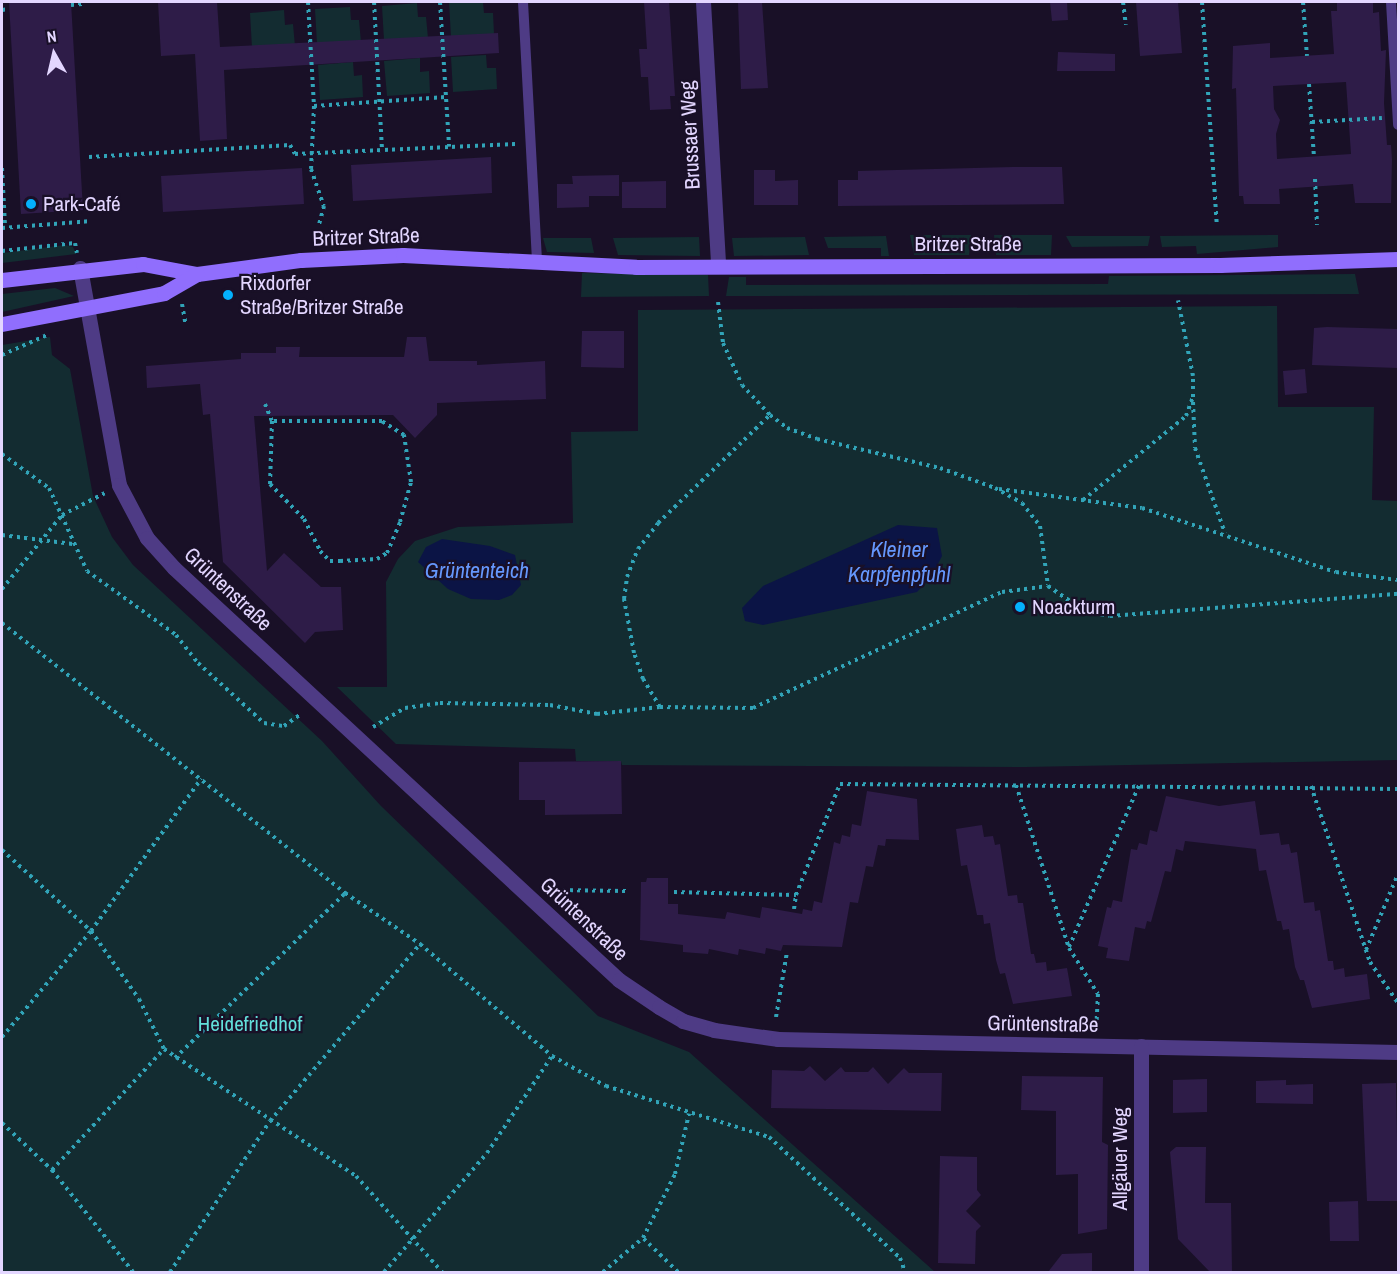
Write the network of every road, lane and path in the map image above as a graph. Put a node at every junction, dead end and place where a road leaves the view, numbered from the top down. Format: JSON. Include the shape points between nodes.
{"nodes":[{"id":1,"x":308,"y":2,"type":"edge"},
{"id":2,"x":374,"y":2,"type":"edge"},
{"id":3,"x":440,"y":2,"type":"edge"},
{"id":4,"x":523,"y":2,"type":"edge"},
{"id":5,"x":703,"y":2,"type":"edge"},
{"id":6,"x":1123,"y":2,"type":"edge"},
{"id":7,"x":1202,"y":2,"type":"edge"},
{"id":8,"x":1303,"y":2,"type":"edge"},
{"id":9,"x":1390,"y":2,"type":"edge"},
{"id":10,"x":82,"y":4,"type":"dead end"},
{"id":11,"x":71,"y":5,"type":"dead end"},
{"id":12,"x":9,"y":9,"type":"dead end"},
{"id":13,"x":2,"y":10,"type":"edge"},
{"id":14,"x":1126,"y":25,"type":"dead end"},
{"id":15,"x":1307,"y":56,"type":"dead end"},
{"id":16,"x":1309,"y":84,"type":"dead end"},
{"id":17,"x":446,"y":97,"type":"junction"},
{"id":18,"x":380,"y":101,"type":"junction"},
{"id":19,"x":314,"y":106,"type":"junction"},
{"id":20,"x":1398,"y":121,"type":"edge"},
{"id":21,"x":1312,"y":122,"type":"junction"},
{"id":22,"x":532,"y":143,"type":"junction"},
{"id":23,"x":449,"y":147,"type":"junction"},
{"id":24,"x":382,"y":150,"type":"junction"},
{"id":25,"x":313,"y":153,"type":"junction"},
{"id":26,"x":89,"y":157,"type":"dead end"},
{"id":27,"x":1314,"y":157,"type":"dead end"},
{"id":28,"x":2,"y":168,"type":"edge"},
{"id":29,"x":1315,"y":179,"type":"dead end"},
{"id":30,"x":92,"y":221,"type":"dead end"},
{"id":31,"x":319,"y":225,"type":"dead end"},
{"id":32,"x":1217,"y":225,"type":"dead end"},
{"id":33,"x":1317,"y":225,"type":"dead end"},
{"id":34,"x":3,"y":226,"type":"edge"},
{"id":35,"x":2,"y":251,"type":"edge"},
{"id":36,"x":1398,"y":259,"type":"edge"},
{"id":37,"x":537,"y":261,"type":"junction"},
{"id":38,"x":718,"y":266,"type":"junction"},
{"id":39,"x":80,"y":268,"type":"junction"},
{"id":40,"x":197,"y":274,"type":"junction"},
{"id":41,"x":2,"y":280,"type":"edge"},
{"id":42,"x":1178,"y":300,"type":"dead end"},
{"id":43,"x":718,"y":302,"type":"dead end"},
{"id":44,"x":182,"y":304,"type":"dead end"},
{"id":45,"x":86,"y":307,"type":"junction"},
{"id":46,"x":2,"y":324,"type":"edge"},
{"id":47,"x":186,"y":326,"type":"dead end"},
{"id":48,"x":58,"y":331,"type":"dead end"},
{"id":49,"x":2,"y":355,"type":"edge"},
{"id":50,"x":1193,"y":397,"type":"junction"},
{"id":51,"x":265,"y":404,"type":"dead end"},
{"id":52,"x":770,"y":415,"type":"junction"},
{"id":53,"x":272,"y":421,"type":"junction"},
{"id":54,"x":2,"y":454,"type":"edge"},
{"id":55,"x":119,"y":485,"type":"junction"},
{"id":56,"x":995,"y":489,"type":"junction"},
{"id":57,"x":1082,"y":500,"type":"junction"},
{"id":58,"x":62,"y":515,"type":"junction"},
{"id":59,"x":1226,"y":534,"type":"junction"},
{"id":60,"x":2,"y":535,"type":"edge"},
{"id":61,"x":43,"y":540,"type":"junction"},
{"id":62,"x":72,"y":544,"type":"junction"},
{"id":63,"x":1398,"y":580,"type":"edge"},
{"id":64,"x":1048,"y":586,"type":"junction"},
{"id":65,"x":2,"y":589,"type":"edge"},
{"id":66,"x":1398,"y":594,"type":"edge"},
{"id":67,"x":2,"y":623,"type":"edge"},
{"id":68,"x":660,"y":707,"type":"junction"},
{"id":69,"x":301,"y":714,"type":"dead end"},
{"id":70,"x":373,"y":727,"type":"dead end"},
{"id":71,"x":201,"y":779,"type":"junction"},
{"id":72,"x":1016,"y":784,"type":"junction"},
{"id":73,"x":1139,"y":785,"type":"junction"},
{"id":74,"x":1311,"y":786,"type":"junction"},
{"id":75,"x":1398,"y":789,"type":"edge"},
{"id":76,"x":2,"y":850,"type":"edge"},
{"id":77,"x":1398,"y":874,"type":"edge"},
{"id":78,"x":555,"y":890,"type":"dead end"},
{"id":79,"x":626,"y":891,"type":"dead end"},
{"id":80,"x":674,"y":892,"type":"dead end"},
{"id":81,"x":345,"y":893,"type":"junction"},
{"id":82,"x":796,"y":895,"type":"junction"},
{"id":83,"x":794,"y":909,"type":"dead end"},
{"id":84,"x":91,"y":931,"type":"junction"},
{"id":85,"x":420,"y":944,"type":"junction"},
{"id":86,"x":1068,"y":948,"type":"junction"},
{"id":87,"x":1366,"y":950,"type":"junction"},
{"id":88,"x":787,"y":952,"type":"dead end"},
{"id":89,"x":1398,"y":1003,"type":"edge"},
{"id":90,"x":776,"y":1017,"type":"dead end"},
{"id":91,"x":1096,"y":1026,"type":"dead end"},
{"id":92,"x":2,"y":1037,"type":"edge"},
{"id":93,"x":1141,"y":1046,"type":"junction"},
{"id":94,"x":164,"y":1049,"type":"junction"},
{"id":95,"x":1398,"y":1052,"type":"edge"},
{"id":96,"x":552,"y":1056,"type":"junction"},
{"id":97,"x":174,"y":1058,"type":"junction"},
{"id":98,"x":689,"y":1114,"type":"junction"},
{"id":99,"x":270,"y":1121,"type":"junction"},
{"id":100,"x":2,"y":1123,"type":"edge"},
{"id":101,"x":52,"y":1170,"type":"junction"},
{"id":102,"x":412,"y":1235,"type":"junction"},
{"id":103,"x":643,"y":1238,"type":"junction"},
{"id":104,"x":134,"y":1272,"type":"edge"},
{"id":105,"x":170,"y":1272,"type":"edge"},
{"id":106,"x":384,"y":1272,"type":"edge"},
{"id":107,"x":442,"y":1272,"type":"edge"},
{"id":108,"x":603,"y":1272,"type":"edge"},
{"id":109,"x":678,"y":1272,"type":"edge"},
{"id":110,"x":905,"y":1272,"type":"edge"},
{"id":111,"x":1141,"y":1272,"type":"edge"}],
"edges":[{"from":1,"to":19,"type":"path"},
{"from":2,"to":18,"type":"path"},
{"from":3,"to":17,"type":"path"},
{"from":4,"to":22,"type":"lane"},
{"from":5,"to":38,"type":"street","name":"Brussaer Weg"},
{"from":6,"to":14,"type":"path"},
{"from":7,"to":32,"type":"path"},
{"from":8,"to":15,"type":"path"},
{"from":9,"to":20,"type":"lane"},
{"from":10,"to":11,"type":"path"},
{"from":12,"to":13,"type":"path"},
{"from":16,"to":21,"type":"path"},
{"from":17,"to":18,"type":"path"},
{"from":17,"to":23,"type":"path"},
{"from":18,"to":19,"type":"path"},
{"from":18,"to":24,"type":"path"},
{"from":19,"to":25,"type":"path"},
{"from":20,"to":21,"type":"path"},
{"from":21,"to":27,"type":"path"},
{"from":22,"to":23,"type":"path"},
{"from":22,"to":37,"type":"lane"},
{"from":23,"to":24,"type":"path"},
{"from":24,"to":25,"type":"path"},
{"from":25,"to":26,"type":"path","via":[[295,154],[290,145]]},
{"from":25,"to":31,"type":"path","via":[[312,169],[323,204]]},
{"from":28,"to":34,"type":"path"},
{"from":29,"to":33,"type":"path"},
{"from":30,"to":34,"type":"path"},
{"from":35,"to":39,"type":"path","via":[[75,243]]},
{"from":36,"to":38,"type":"main road","name":"Britzer Straße","via":[[1209,265]]},
{"from":37,"to":38,"type":"main road","name":"Britzer Straße"},
{"from":37,"to":40,"type":"main road","name":"Britzer Straße","via":[[404,255],[301,260]]},
{"from":39,"to":40,"type":"main road","name":"Britzer Straße","via":[[143,264]]},
{"from":39,"to":41,"type":"main road","name":"Britzer Straße"},
{"from":39,"to":45,"type":"street","name":"Grüntenstraße"},
{"from":40,"to":45,"type":"main road","name":"Britzer Straße","via":[[164,293]]},
{"from":42,"to":50,"type":"path","via":[[1190,348]]},
{"from":43,"to":52,"type":"path","via":[[723,343],[742,385]]},
{"from":44,"to":47,"type":"path"},
{"from":45,"to":46,"type":"main road","name":"Britzer Straße"},
{"from":45,"to":55,"type":"street","name":"Grüntenstraße"},
{"from":48,"to":49,"type":"path"},
{"from":50,"to":57,"type":"path","via":[[1186,416],[1166,436]]},
{"from":50,"to":59,"type":"path","via":[[1195,448]]},
{"from":51,"to":53,"type":"path"},
{"from":52,"to":56,"type":"path","via":[[787,428],[818,440],[939,468]]},
{"from":52,"to":68,"type":"path","via":[[673,506],[638,549],[627,577],[624,599],[634,653],[643,679]]},
{"from":53,"to":53,"type":"path","via":[[270,484],[304,519],[320,551],[330,561],[376,559],[387,554],[411,482],[404,435],[382,421]]},
{"from":54,"to":58,"type":"path","via":[[50,488]]},
{"from":55,"to":58,"type":"path"},
{"from":55,"to":93,"type":"street","name":"Grüntenstraße","via":[[147,538],[174,568],[619,980],[683,1021],[714,1030],[778,1039]]},
{"from":56,"to":57,"type":"path"},
{"from":56,"to":64,"type":"path","via":[[1022,503],[1040,526]]},
{"from":57,"to":59,"type":"path","via":[[1142,508]]},
{"from":58,"to":61,"type":"path"},
{"from":58,"to":62,"type":"path"},
{"from":59,"to":63,"type":"path","via":[[1336,572]]},
{"from":60,"to":61,"type":"path"},
{"from":61,"to":62,"type":"path"},
{"from":61,"to":65,"type":"path"},
{"from":62,"to":69,"type":"path","via":[[87,571],[176,635],[198,663],[264,723],[284,726]]},
{"from":64,"to":66,"type":"path","via":[[1086,612],[1110,616]]},
{"from":64,"to":68,"type":"path","via":[[1002,592],[753,708]]},
{"from":67,"to":71,"type":"path"},
{"from":68,"to":70,"type":"path","via":[[597,714],[550,705],[440,703],[405,708]]},
{"from":71,"to":81,"type":"path"},
{"from":71,"to":84,"type":"path"},
{"from":72,"to":73,"type":"path"},
{"from":72,"to":82,"type":"path","via":[[840,783]]},
{"from":72,"to":86,"type":"path"},
{"from":73,"to":74,"type":"path"},
{"from":73,"to":86,"type":"path"},
{"from":74,"to":75,"type":"path"},
{"from":74,"to":87,"type":"path"},
{"from":76,"to":84,"type":"path"},
{"from":77,"to":87,"type":"path"},
{"from":78,"to":79,"type":"path"},
{"from":80,"to":82,"type":"path"},
{"from":81,"to":85,"type":"path"},
{"from":81,"to":97,"type":"path"},
{"from":82,"to":83,"type":"path"},
{"from":84,"to":92,"type":"path"},
{"from":84,"to":94,"type":"path","via":[[139,999]]},
{"from":85,"to":96,"type":"path"},
{"from":85,"to":99,"type":"path"},
{"from":86,"to":91,"type":"path","via":[[1098,994]]},
{"from":87,"to":89,"type":"path"},
{"from":88,"to":90,"type":"path"},
{"from":93,"to":95,"type":"street","name":"Grüntenstraße"},
{"from":93,"to":111,"type":"street","name":"Allgäuer Weg"},
{"from":94,"to":97,"type":"path"},
{"from":94,"to":101,"type":"path"},
{"from":96,"to":98,"type":"path","via":[[606,1086]]},
{"from":96,"to":102,"type":"path","via":[[487,1153]]},
{"from":97,"to":99,"type":"path"},
{"from":98,"to":103,"type":"path","via":[[675,1174]]},
{"from":98,"to":110,"type":"path","via":[[769,1137],[900,1258]]},
{"from":99,"to":102,"type":"path","via":[[356,1176]]},
{"from":99,"to":105,"type":"path"},
{"from":100,"to":101,"type":"path"},
{"from":101,"to":104,"type":"path"},
{"from":102,"to":106,"type":"path"},
{"from":102,"to":107,"type":"path"},
{"from":103,"to":108,"type":"path"},
{"from":103,"to":109,"type":"path"}]}
